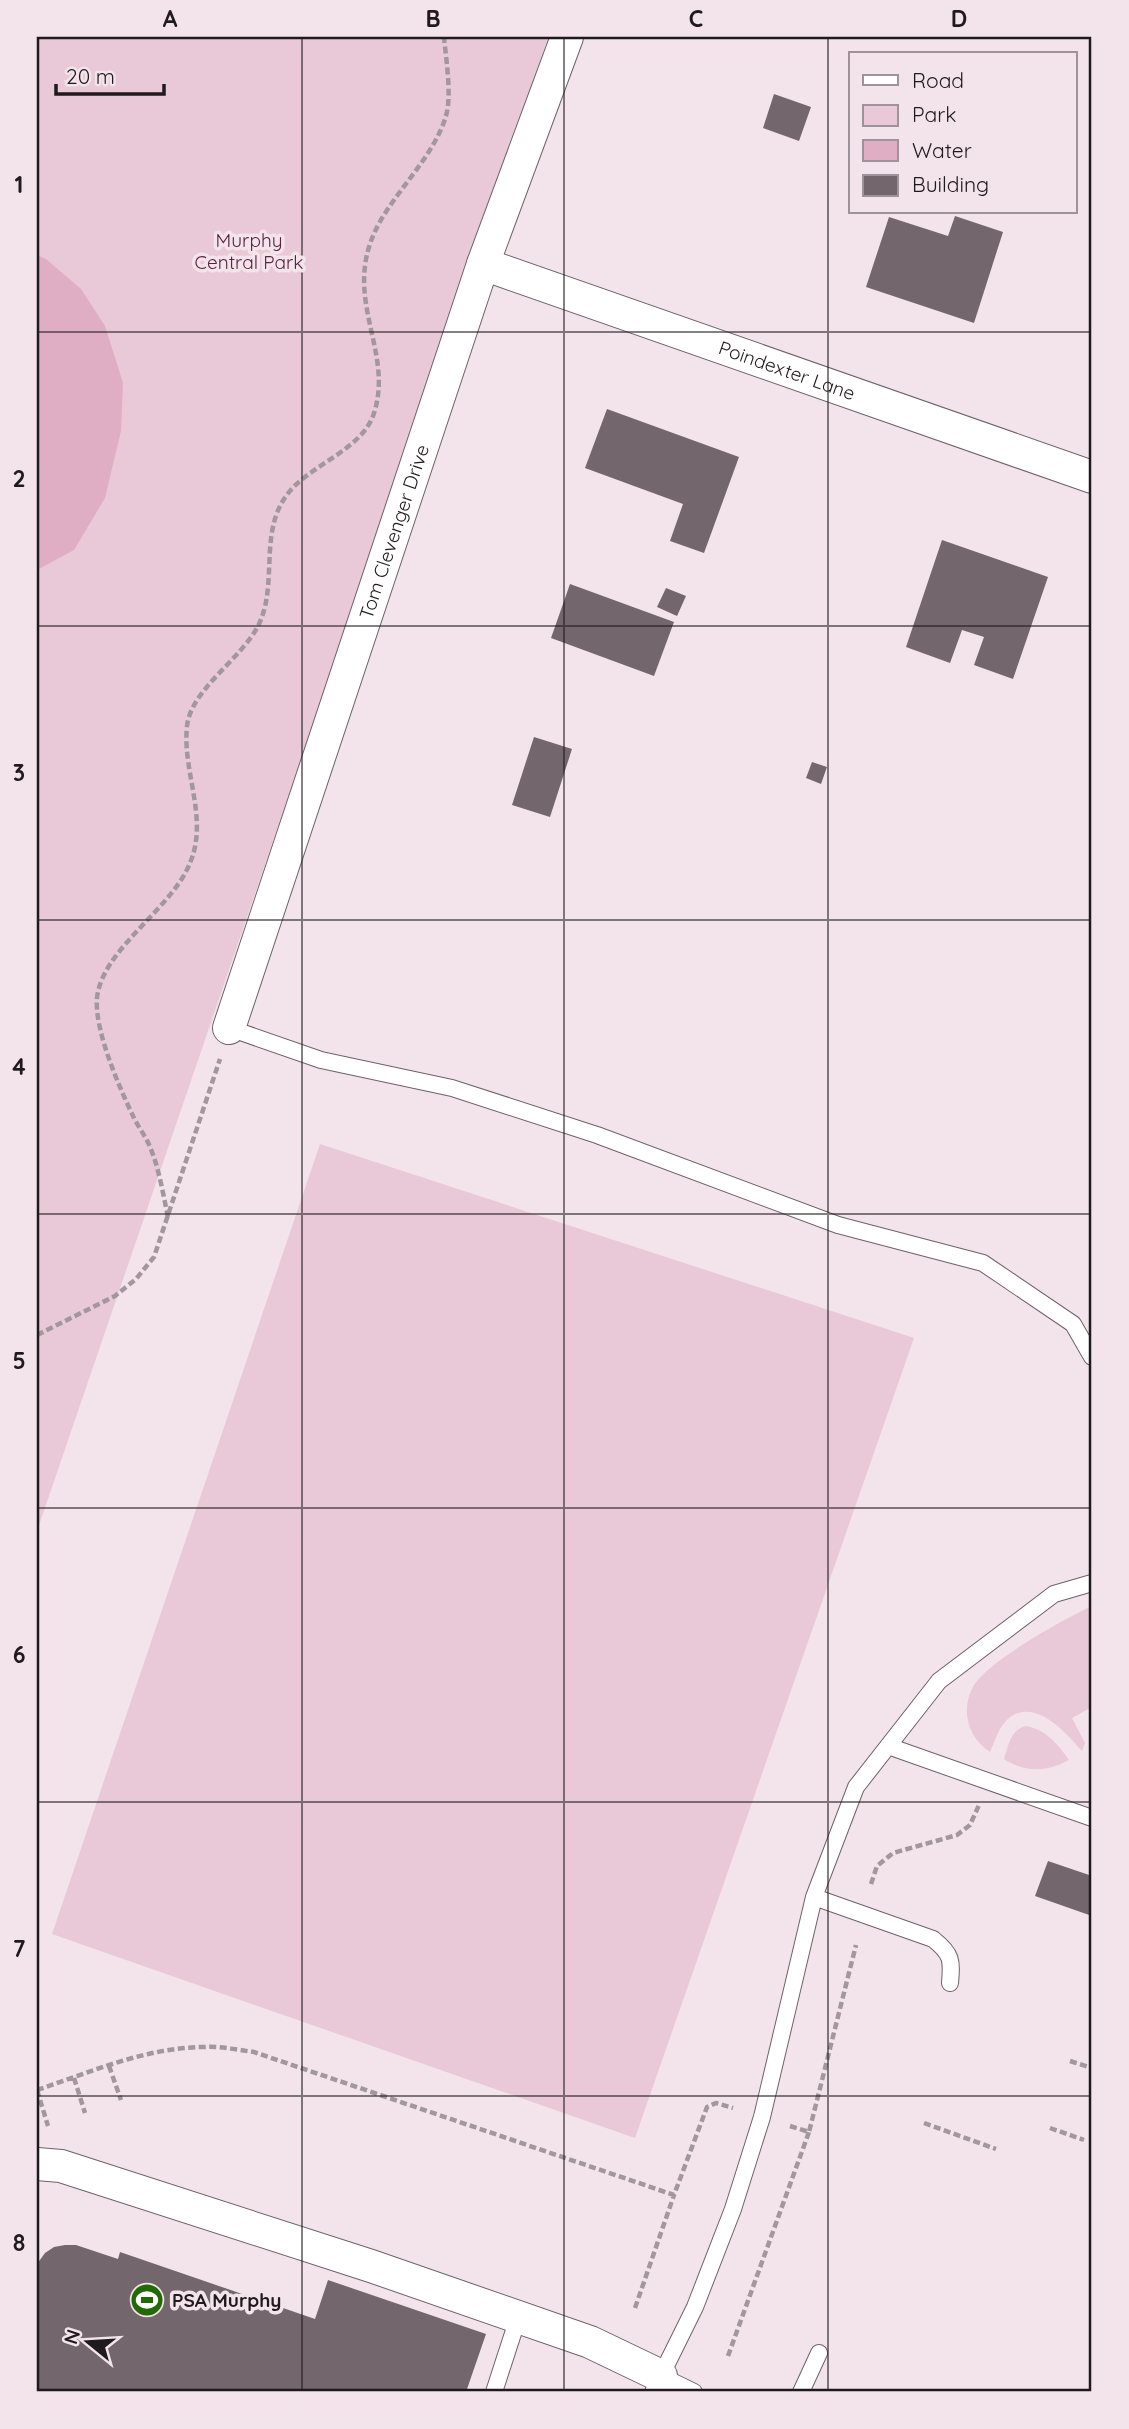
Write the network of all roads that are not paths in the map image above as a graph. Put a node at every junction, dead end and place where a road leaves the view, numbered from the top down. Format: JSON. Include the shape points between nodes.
{"nodes":[{"id":1,"x":567,"y":37,"type":"edge"},
{"id":2,"x":483,"y":264,"type":"junction"},
{"id":3,"x":1092,"y":477,"type":"edge"},
{"id":4,"x":229,"y":1028,"type":"joint"},
{"id":5,"x":1092,"y":1357,"type":"edge"},
{"id":6,"x":1092,"y":1583,"type":"edge"},
{"id":7,"x":888,"y":1746,"type":"junction"},
{"id":8,"x":1092,"y":1818,"type":"edge"},
{"id":9,"x":814,"y":1897,"type":"junction"},
{"id":10,"x":950,"y":1983,"type":"dead end"},
{"id":11,"x":37,"y":2164,"type":"edge"},
{"id":12,"x":518,"y":2318,"type":"junction"},
{"id":13,"x":819,"y":2353,"type":"dead end"},
{"id":14,"x":657,"y":2384,"type":"edge"},
{"id":15,"x":494,"y":2392,"type":"edge"},
{"id":16,"x":694,"y":2392,"type":"edge"},
{"id":17,"x":801,"y":2392,"type":"edge"}],
"edges":[{"from":1,"to":2,"type":"street","name":"Tom Clevenger Drive"},
{"from":2,"to":3,"type":"street","name":"Poindexter Lane"},
{"from":2,"to":4,"type":"street","name":"Tom Clevenger Drive"},
{"from":4,"to":5,"type":"lane","via":[[321,1060],[452,1088],[597,1135],[838,1225],[983,1263],[1073,1324]]},
{"from":6,"to":7,"type":"lane","via":[[1054,1594],[939,1681]]},
{"from":7,"to":8,"type":"lane"},
{"from":7,"to":9,"type":"lane","via":[[856,1787]]},
{"from":9,"to":10,"type":"lane","via":[[933,1939],[952,1963]]},
{"from":9,"to":14,"type":"lane","via":[[762,2117],[733,2209],[695,2307]]},
{"from":11,"to":12,"type":"street","via":[[61,2166],[152,2194]]},
{"from":12,"to":14,"type":"street","via":[[590,2342]]},
{"from":12,"to":15,"type":"lane"},
{"from":13,"to":17,"type":"lane"},
{"from":14,"to":16,"type":"lane"}]}
